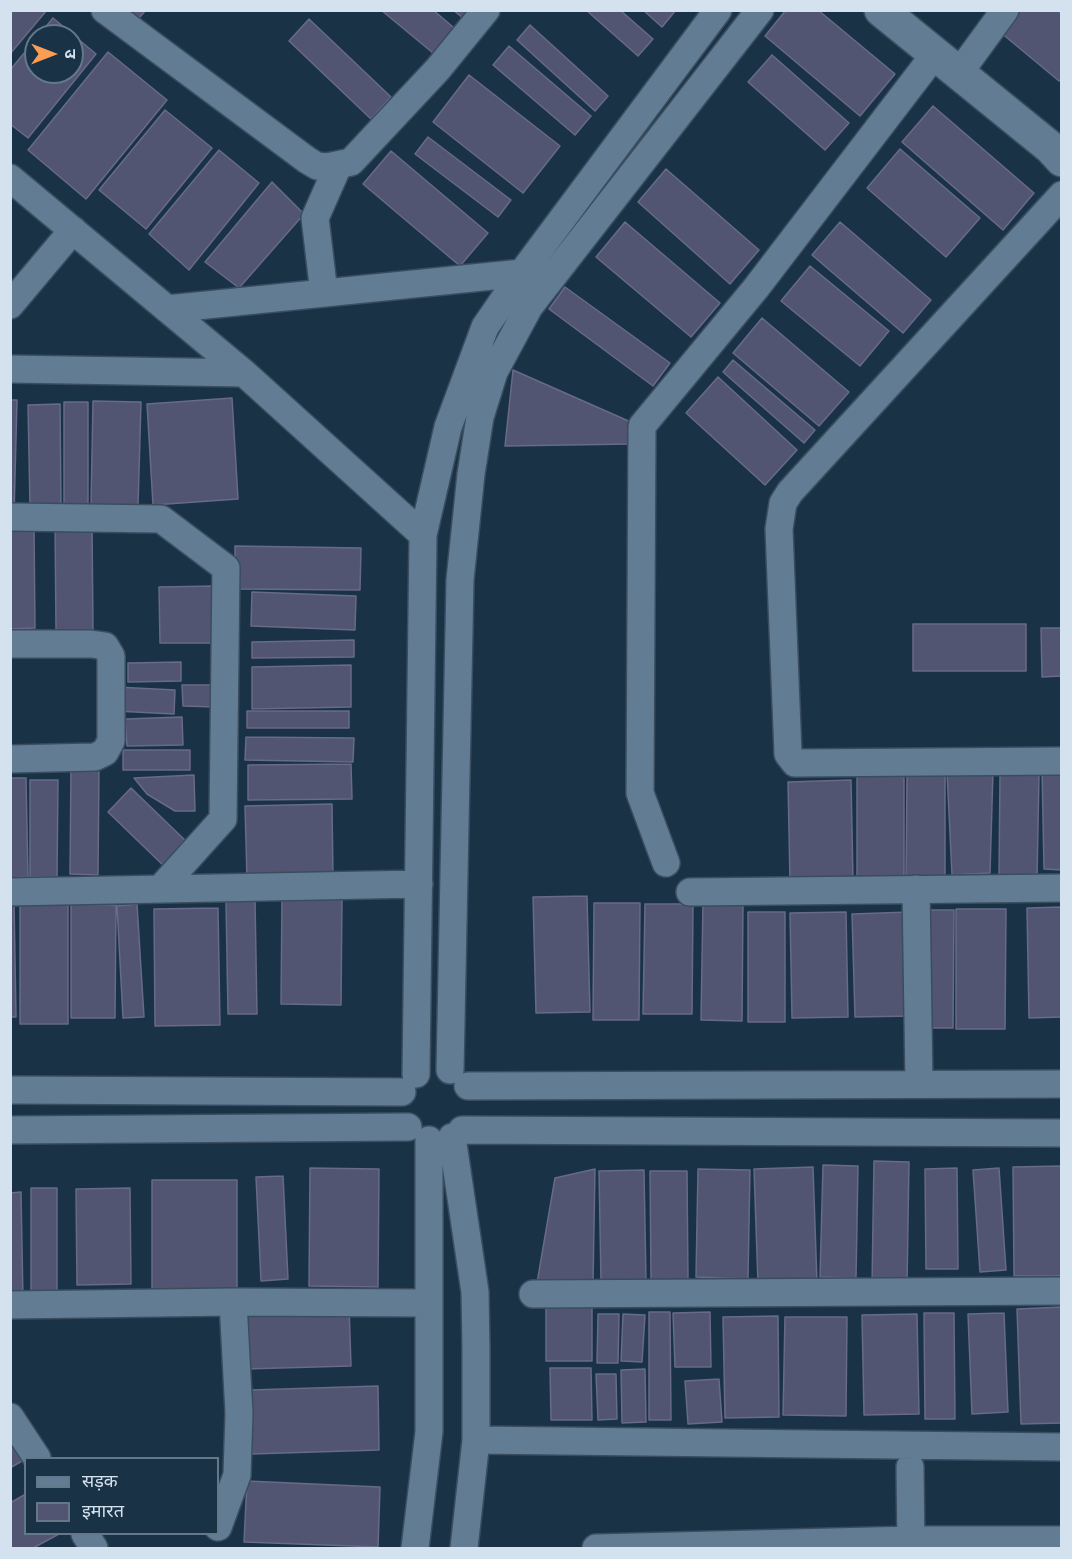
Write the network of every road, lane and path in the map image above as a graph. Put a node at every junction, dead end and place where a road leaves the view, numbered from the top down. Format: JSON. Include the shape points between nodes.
{"nodes":[{"id":1,"x":105,"y":10,"type":"edge"},
{"id":2,"x":486,"y":10,"type":"edge"},
{"id":3,"x":718,"y":10,"type":"edge"},
{"id":4,"x":760,"y":10,"type":"edge"},
{"id":5,"x":881,"y":10,"type":"edge"},
{"id":6,"x":1005,"y":10,"type":"edge"},
{"id":7,"x":947,"y":64,"type":"junction"},
{"id":8,"x":1062,"y":160,"type":"edge"},
{"id":9,"x":338,"y":166,"type":"junction"},
{"id":10,"x":10,"y":178,"type":"edge"},
{"id":11,"x":1062,"y":195,"type":"edge"},
{"id":12,"x":73,"y":230,"type":"junction"},
{"id":13,"x":522,"y":273,"type":"junction"},
{"id":14,"x":324,"y":293,"type":"junction"},
{"id":15,"x":10,"y":305,"type":"edge"},
{"id":16,"x":167,"y":309,"type":"junction"},
{"id":17,"x":10,"y":369,"type":"edge"},
{"id":18,"x":244,"y":373,"type":"junction"},
{"id":19,"x":10,"y":517,"type":"edge"},
{"id":20,"x":423,"y":535,"type":"junction"},
{"id":21,"x":10,"y":644,"type":"edge"},
{"id":22,"x":10,"y":759,"type":"edge"},
{"id":23,"x":1062,"y":761,"type":"edge"},
{"id":24,"x":666,"y":863,"type":"dead end"},
{"id":25,"x":419,"y":884,"type":"junction"},
{"id":26,"x":1062,"y":888,"type":"edge"},
{"id":27,"x":160,"y":890,"type":"junction"},
{"id":28,"x":916,"y":890,"type":"junction"},
{"id":29,"x":10,"y":892,"type":"edge"},
{"id":30,"x":690,"y":892,"type":"dead end"},
{"id":31,"x":459,"y":1078,"type":"junction"},
{"id":32,"x":409,"y":1083,"type":"junction"},
{"id":33,"x":919,"y":1084,"type":"junction"},
{"id":34,"x":1062,"y":1084,"type":"edge"},
{"id":35,"x":10,"y":1090,"type":"edge"},
{"id":36,"x":10,"y":1130,"type":"edge"},
{"id":37,"x":1062,"y":1132,"type":"edge"},
{"id":38,"x":438,"y":1134,"type":"junction"},
{"id":39,"x":1062,"y":1291,"type":"edge"},
{"id":40,"x":534,"y":1294,"type":"dead end"},
{"id":41,"x":233,"y":1302,"type":"junction"},
{"id":42,"x":428,"y":1303,"type":"junction"},
{"id":43,"x":10,"y":1305,"type":"edge"},
{"id":44,"x":10,"y":1417,"type":"edge"},
{"id":45,"x":476,"y":1440,"type":"junction"},
{"id":46,"x":1062,"y":1447,"type":"edge"},
{"id":47,"x":36,"y":1457,"type":"edge"},
{"id":48,"x":910,"y":1467,"type":"dead end"},
{"id":49,"x":219,"y":1524,"type":"edge"},
{"id":50,"x":86,"y":1535,"type":"edge"},
{"id":51,"x":1062,"y":1540,"type":"edge"},
{"id":52,"x":911,"y":1544,"type":"edge"},
{"id":53,"x":94,"y":1548,"type":"edge"},
{"id":54,"x":415,"y":1548,"type":"edge"},
{"id":55,"x":464,"y":1548,"type":"edge"},
{"id":56,"x":596,"y":1548,"type":"edge"}],
"edges":[{"from":1,"to":9,"type":"street","via":[[307,160],[317,166]]},
{"from":2,"to":9,"type":"street","via":[[360,153],[351,162]]},
{"from":3,"to":13,"type":"street"},
{"from":4,"to":31,"type":"street","via":[[529,307],[494,372],[480,417],[460,580]]},
{"from":5,"to":7,"type":"street"},
{"from":6,"to":7,"type":"street"},
{"from":7,"to":8,"type":"street"},
{"from":7,"to":24,"type":"street","via":[[642,426],[640,794]]},
{"from":9,"to":14,"type":"street","via":[[315,218]]},
{"from":10,"to":12,"type":"street"},
{"from":11,"to":23,"type":"street","via":[[790,492],[783,503],[779,529],[788,753],[795,763]]},
{"from":12,"to":15,"type":"street"},
{"from":12,"to":16,"type":"street"},
{"from":13,"to":14,"type":"street"},
{"from":13,"to":20,"type":"street","via":[[485,327],[448,427]]},
{"from":14,"to":16,"type":"street"},
{"from":16,"to":18,"type":"street"},
{"from":17,"to":18,"type":"street"},
{"from":18,"to":20,"type":"street"},
{"from":19,"to":27,"type":"street","via":[[161,519],[226,568],[223,819]]},
{"from":20,"to":25,"type":"street"},
{"from":21,"to":22,"type":"street","via":[[91,644],[105,646],[111,656],[111,741],[105,753],[95,757]]},
{"from":25,"to":27,"type":"street"},
{"from":25,"to":32,"type":"street"},
{"from":26,"to":28,"type":"street"},
{"from":27,"to":29,"type":"street"},
{"from":28,"to":30,"type":"street"},
{"from":28,"to":33,"type":"street"},
{"from":31,"to":32,"type":"street","via":[[439,1068],[427,1069]]},
{"from":31,"to":33,"type":"street"},
{"from":31,"to":38,"type":"street","via":[[472,1096],[469,1120]]},
{"from":32,"to":35,"type":"street"},
{"from":32,"to":38,"type":"street","via":[[401,1104],[402,1116]]},
{"from":33,"to":34,"type":"street"},
{"from":36,"to":38,"type":"street"},
{"from":37,"to":38,"type":"street"},
{"from":38,"to":42,"type":"street"},
{"from":38,"to":45,"type":"street","via":[[475,1292]]},
{"from":39,"to":40,"type":"street"},
{"from":41,"to":42,"type":"street"},
{"from":41,"to":43,"type":"street"},
{"from":41,"to":49,"type":"street","via":[[239,1413],[237,1475]]},
{"from":42,"to":54,"type":"street","via":[[429,1432]]},
{"from":44,"to":47,"type":"street"},
{"from":45,"to":46,"type":"street"},
{"from":45,"to":55,"type":"street"},
{"from":48,"to":52,"type":"street"},
{"from":50,"to":53,"type":"street"},
{"from":51,"to":52,"type":"street"},
{"from":52,"to":56,"type":"street"}]}
